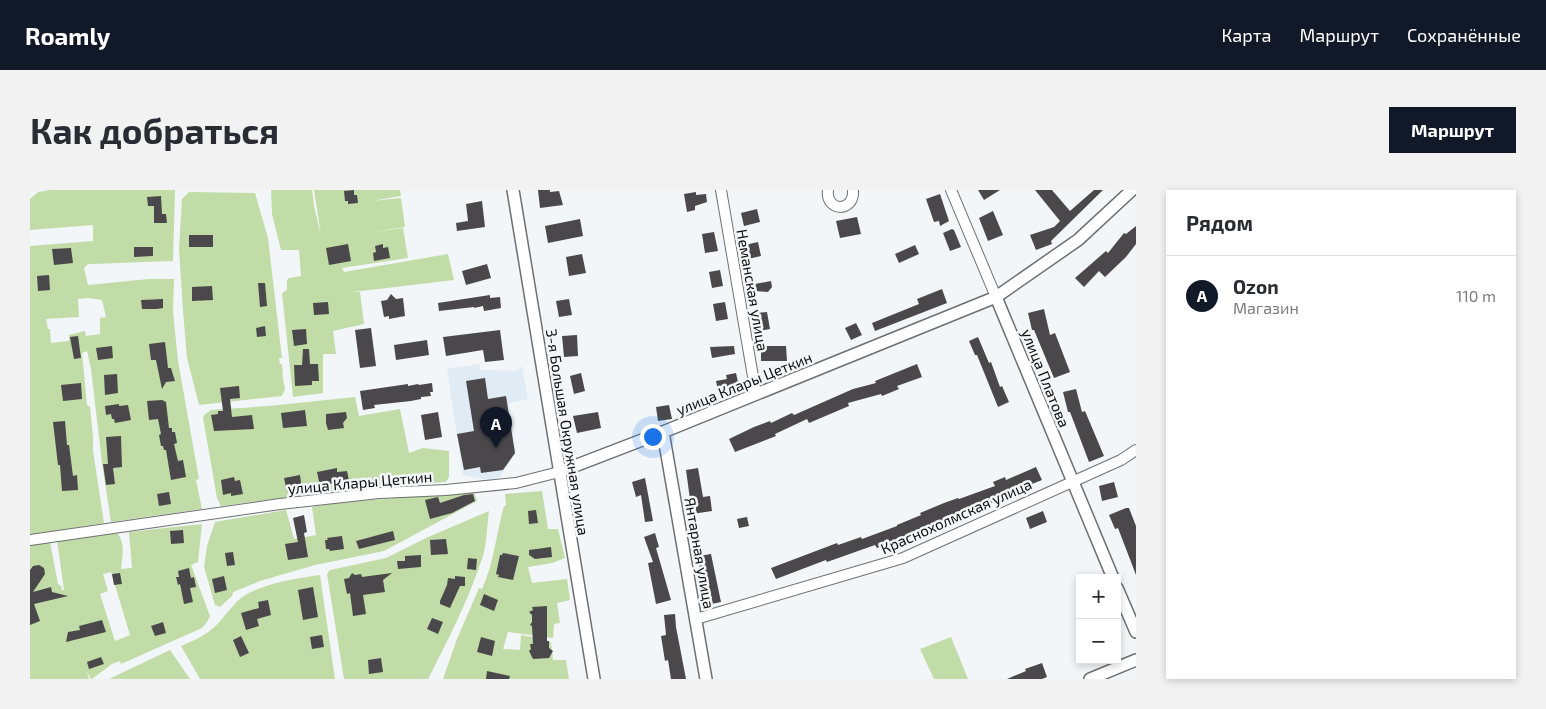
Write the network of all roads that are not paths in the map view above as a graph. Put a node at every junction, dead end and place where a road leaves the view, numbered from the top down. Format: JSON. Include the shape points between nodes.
{"nodes":[{"id":1,"x":513,"y":190,"type":"edge"},
{"id":2,"x":721,"y":190,"type":"edge"},
{"id":3,"x":828,"y":190,"type":"edge"},
{"id":4,"x":853,"y":190,"type":"edge"},
{"id":5,"x":951,"y":190,"type":"edge"},
{"id":6,"x":1132,"y":190,"type":"edge"},
{"id":7,"x":996,"y":297,"type":"junction"},
{"id":8,"x":756,"y":394,"type":"junction"},
{"id":9,"x":663,"y":432,"type":"junction"},
{"id":10,"x":1136,"y":450,"type":"edge"},
{"id":11,"x":559,"y":472,"type":"junction"},
{"id":12,"x":1072,"y":482,"type":"junction"},
{"id":13,"x":30,"y":540,"type":"edge"},
{"id":14,"x":1111,"y":574,"type":"edge"},
{"id":15,"x":1121,"y":597,"type":"edge"},
{"id":16,"x":696,"y":619,"type":"junction"},
{"id":17,"x":1136,"y":632,"type":"edge"},
{"id":18,"x":1136,"y":660,"type":"edge"},
{"id":19,"x":594,"y":679,"type":"edge"},
{"id":20,"x":706,"y":679,"type":"edge"},
{"id":21,"x":1090,"y":679,"type":"edge"}],
"edges":[{"from":1,"to":11,"type":"street","name":"3-я Большая Окружная улица"},
{"from":2,"to":8,"type":"street","name":"Неманская улица"},
{"from":3,"to":4,"type":"street","via":[[830,202],[842,207],[852,200]]},
{"from":5,"to":7,"type":"street","name":"улица Платова"},
{"from":6,"to":7,"type":"street","name":"улица Клары Цеткин","via":[[1078,240]]},
{"from":7,"to":8,"type":"street","name":"улица Клары Цеткин"},
{"from":7,"to":12,"type":"street","name":"улица Платова"},
{"from":8,"to":9,"type":"street","name":"улица Клары Цеткин"},
{"from":9,"to":11,"type":"street","name":"улица Клары Цеткин"},
{"from":9,"to":16,"type":"street","name":"Янтарная улица"},
{"from":10,"to":12,"type":"street","name":"Краснохолмская улица"},
{"from":11,"to":13,"type":"street","name":"улица Клары Цеткин","via":[[516,483],[280,504]]},
{"from":11,"to":19,"type":"street","name":"3-я Большая Окружная улица"},
{"from":12,"to":14,"type":"street","name":"улица Платова"},
{"from":12,"to":16,"type":"street","name":"Краснохолмская улица","via":[[903,558]]},
{"from":15,"to":17,"type":"street"},
{"from":16,"to":20,"type":"street","name":"Янтарная улица"},
{"from":18,"to":21,"type":"street"}]}
